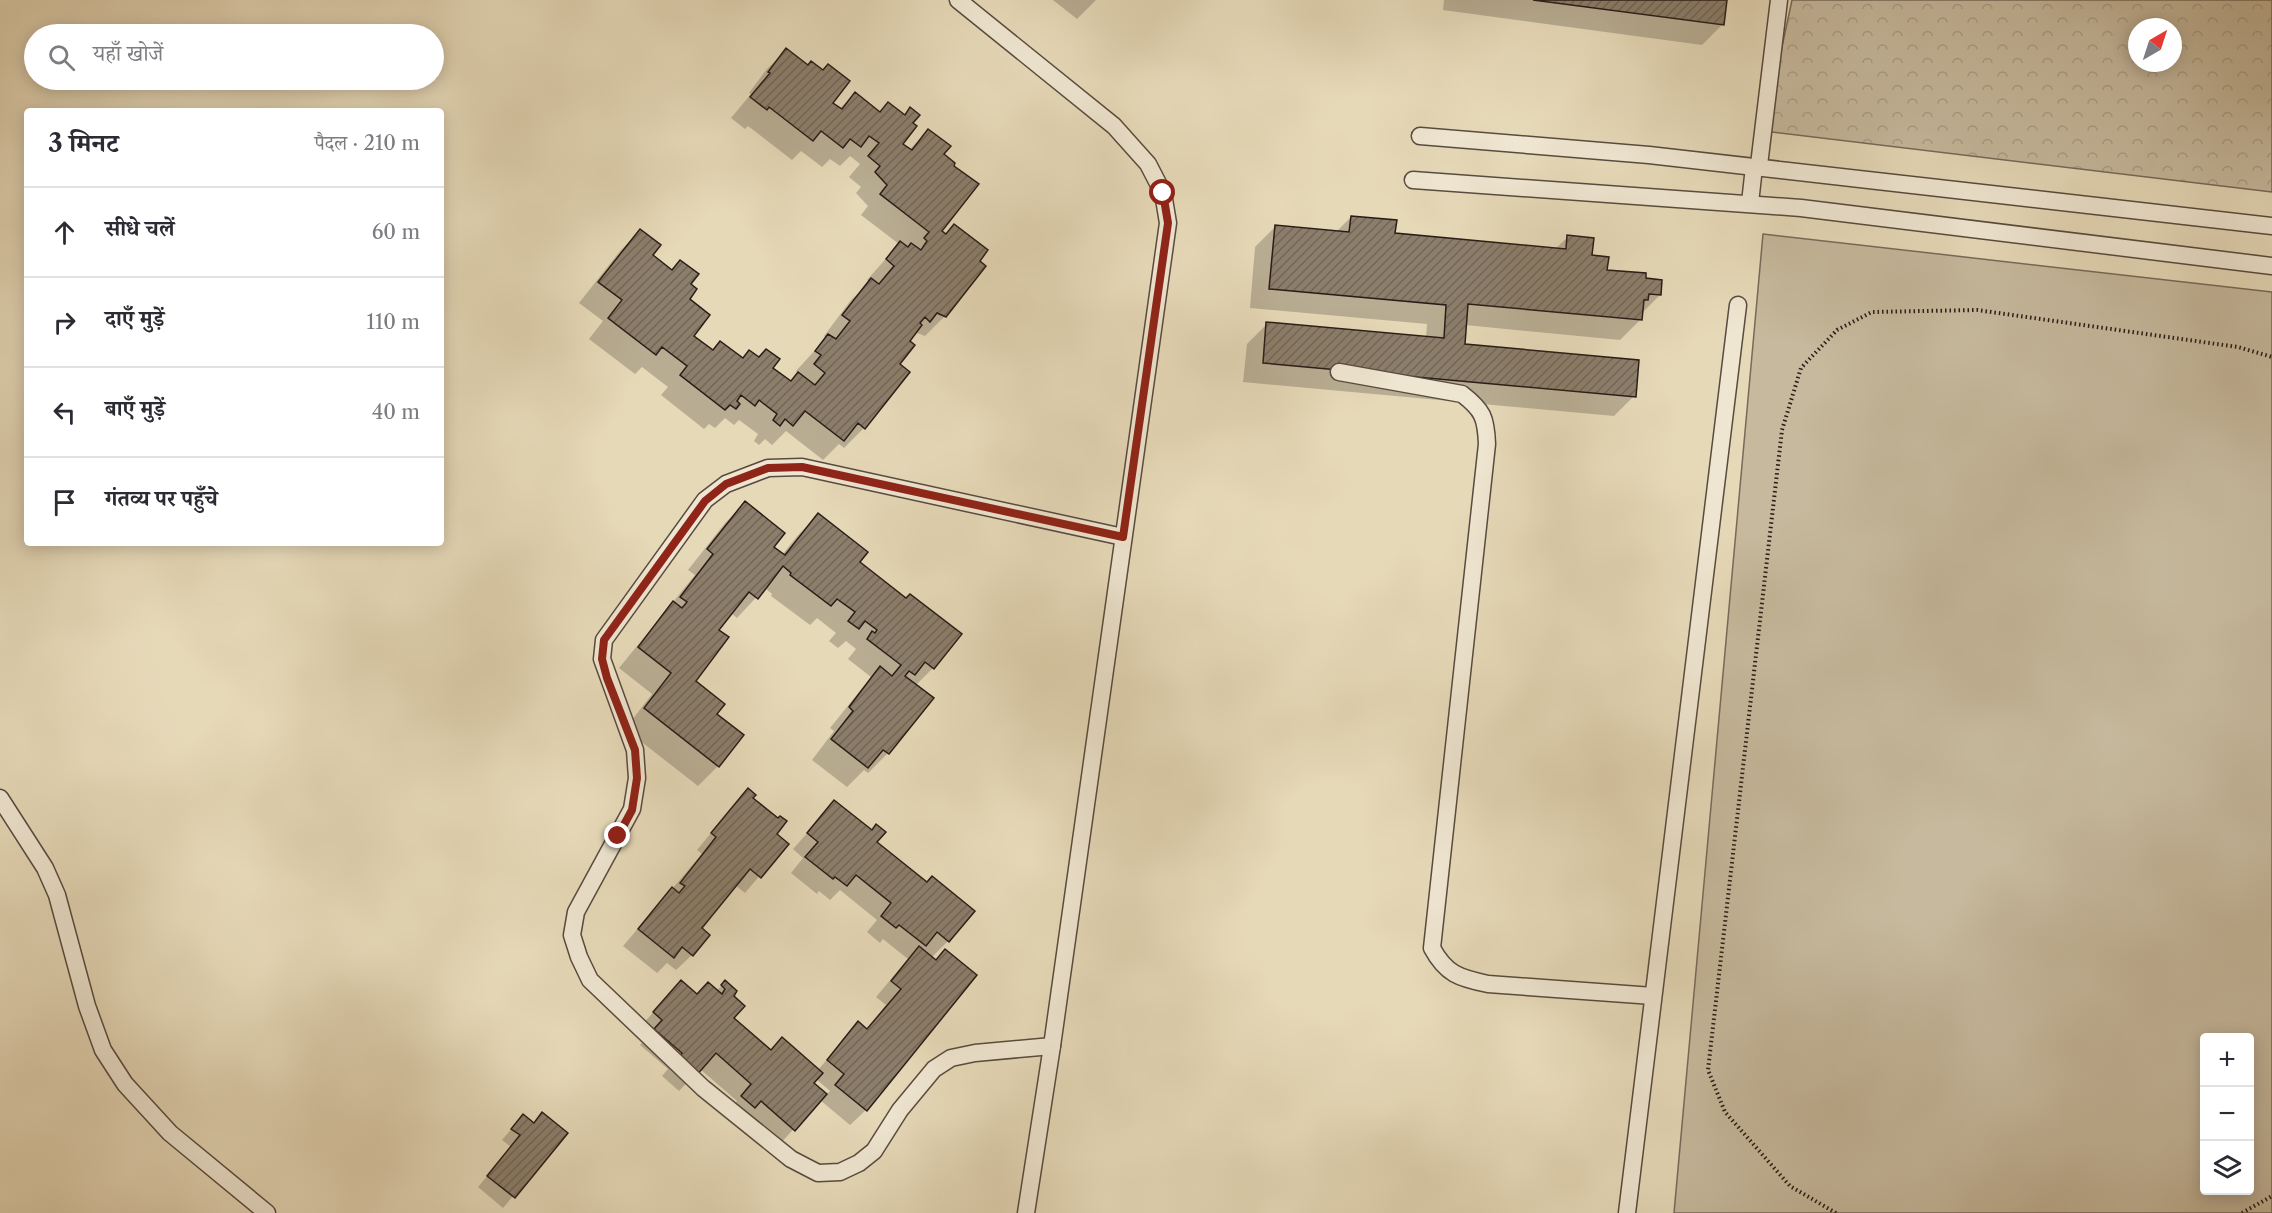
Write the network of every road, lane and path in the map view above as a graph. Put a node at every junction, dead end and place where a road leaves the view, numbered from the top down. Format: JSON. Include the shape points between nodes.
{"nodes":[{"id":1,"x":958,"y":0,"type":"edge"},
{"id":2,"x":1779,"y":0,"type":"edge"},
{"id":3,"x":1420,"y":136,"type":"dead end"},
{"id":4,"x":1754,"y":167,"type":"junction"},
{"id":5,"x":1413,"y":180,"type":"dead end"},
{"id":6,"x":1750,"y":203,"type":"junction"},
{"id":7,"x":2272,"y":226,"type":"edge"},
{"id":8,"x":2272,"y":266,"type":"edge"},
{"id":9,"x":1738,"y":305,"type":"dead end"},
{"id":10,"x":2272,"y":357,"type":"edge"},
{"id":11,"x":1339,"y":372,"type":"dead end"},
{"id":12,"x":1123,"y":537,"type":"junction"},
{"id":13,"x":0,"y":798,"type":"edge"},
{"id":14,"x":1653,"y":996,"type":"junction"},
{"id":15,"x":1053,"y":1046,"type":"junction"},
{"id":16,"x":2272,"y":1196,"type":"edge"},
{"id":17,"x":267,"y":1213,"type":"edge"},
{"id":18,"x":1026,"y":1213,"type":"edge"},
{"id":19,"x":1627,"y":1213,"type":"edge"},
{"id":20,"x":1836,"y":1213,"type":"edge"},
{"id":21,"x":2242,"y":1213,"type":"edge"}],
"edges":[{"from":1,"to":12,"type":"lane","via":[[1114,126],[1149,164],[1163,193],[1168,223]]},
{"from":2,"to":4,"type":"lane","via":[[1759,165]]},
{"from":3,"to":4,"type":"lane"},
{"from":4,"to":6,"type":"lane"},
{"from":4,"to":7,"type":"lane"},
{"from":5,"to":6,"type":"lane"},
{"from":6,"to":8,"type":"lane"},
{"from":9,"to":14,"type":"lane"},
{"from":10,"to":20,"type":"path","via":[[2238,347],[1977,310],[1872,312],[1837,330],[1801,368],[1782,430],[1708,1070],[1725,1112],[1790,1186]]},
{"from":11,"to":14,"type":"lane","via":[[1462,394],[1477,405],[1486,422],[1487,444],[1434,919],[1432,948],[1440,964],[1463,979],[1488,984]]},
{"from":12,"to":15,"type":"lane"},
{"from":12,"to":15,"type":"lane","via":[[802,467],[768,468],[726,484],[705,501],[604,640],[602,659],[635,750],[637,778],[632,810],[576,912],[572,935],[590,980],[702,1088],[791,1158],[818,1173],[840,1172],[874,1151],[900,1110],[934,1070],[951,1058]]},
{"from":13,"to":17,"type":"lane","via":[[45,868],[57,895],[103,1050],[125,1084],[170,1133]]},
{"from":14,"to":19,"type":"lane"},
{"from":15,"to":18,"type":"lane"},
{"from":16,"to":21,"type":"path"}]}
